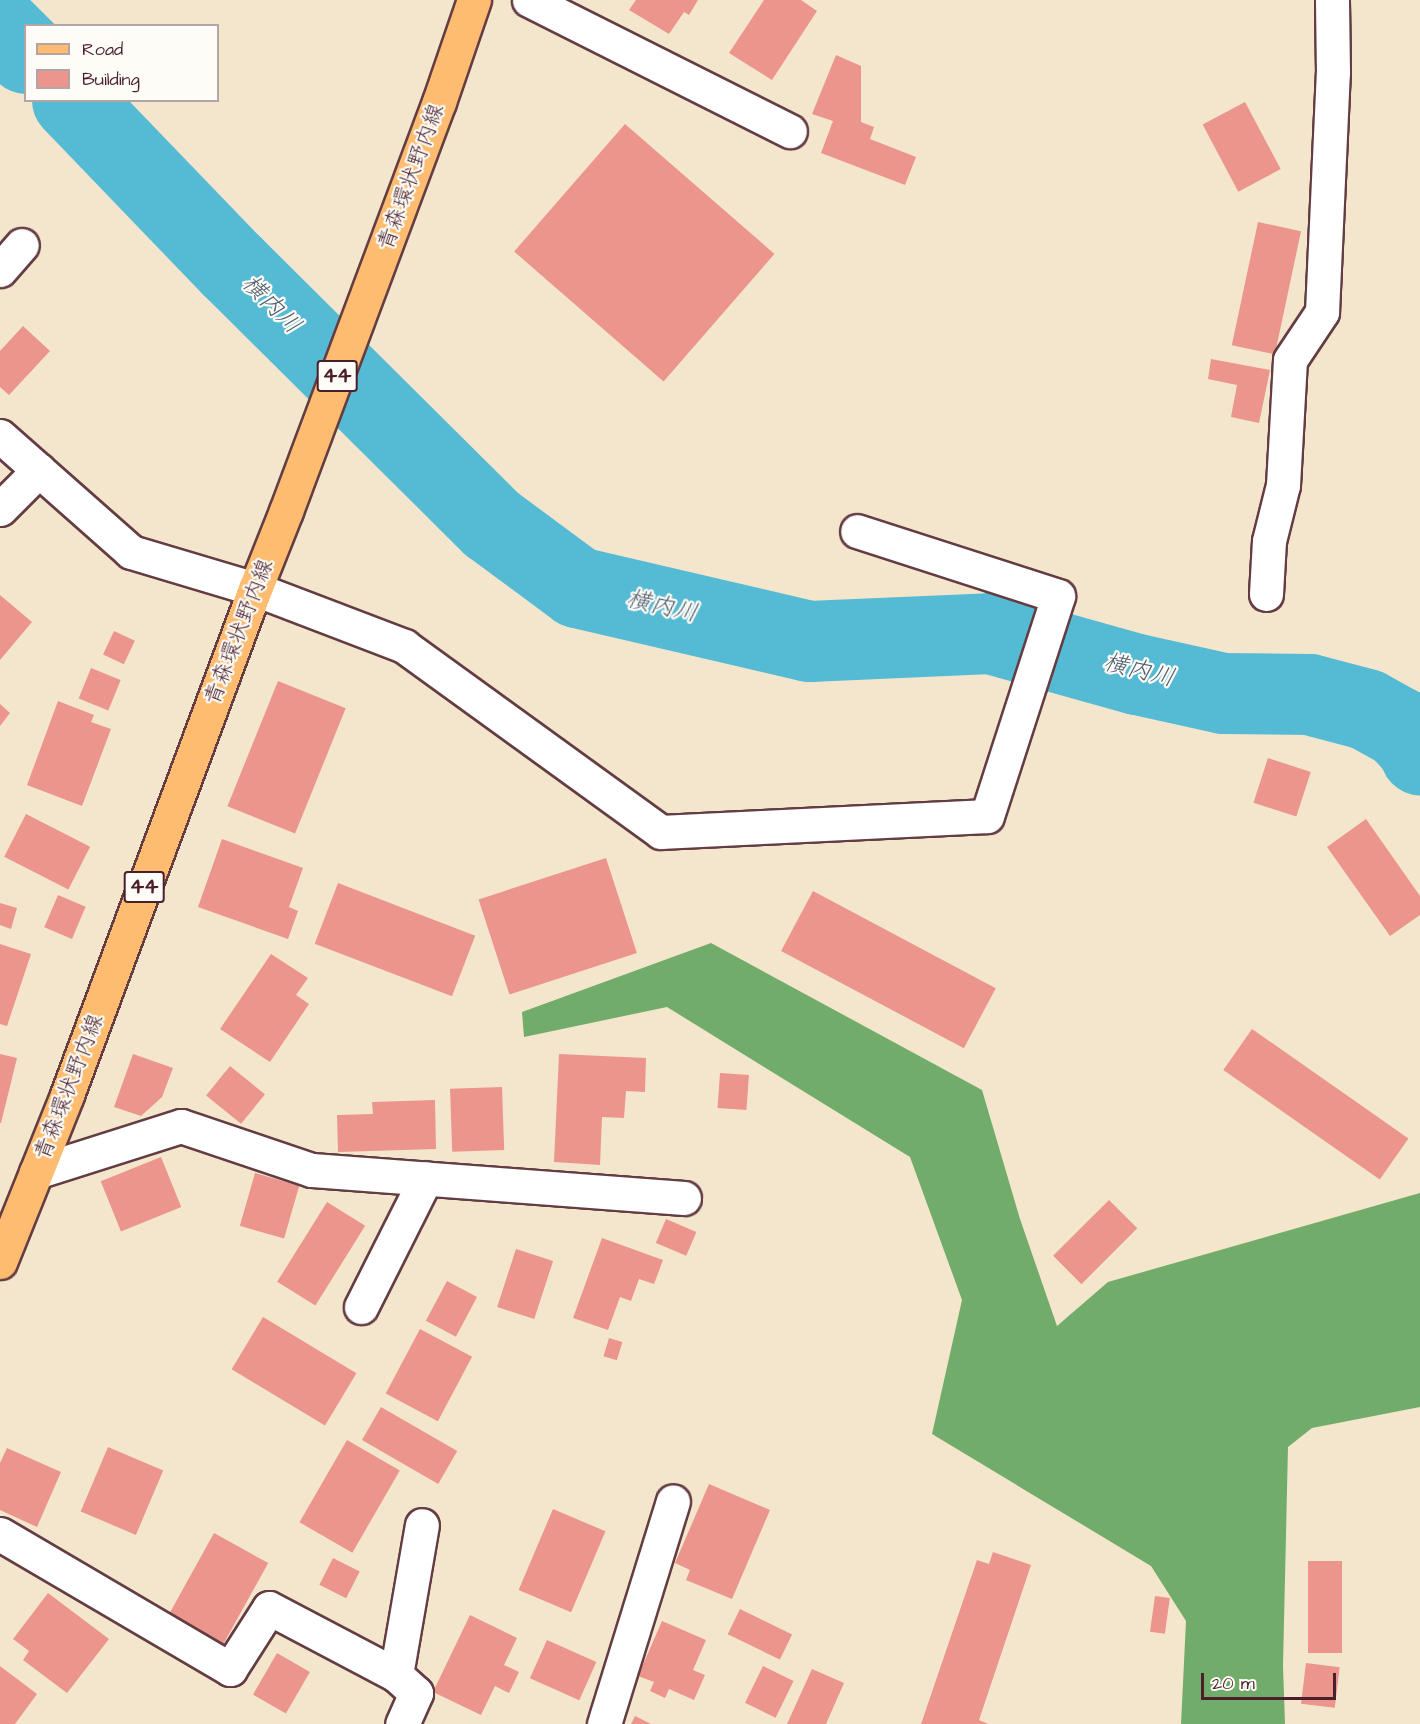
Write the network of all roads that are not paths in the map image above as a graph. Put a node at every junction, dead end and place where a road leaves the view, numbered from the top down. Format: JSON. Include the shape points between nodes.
{"nodes":[{"id":1,"x":474,"y":0,"type":"edge"},
{"id":2,"x":529,"y":0,"type":"edge"},
{"id":3,"x":1332,"y":0,"type":"edge"},
{"id":4,"x":790,"y":131,"type":"dead end"},
{"id":5,"x":22,"y":245,"type":"dead end"},
{"id":6,"x":0,"y":270,"type":"edge"},
{"id":7,"x":0,"y":436,"type":"edge"},
{"id":8,"x":39,"y":470,"type":"junction"},
{"id":9,"x":0,"y":509,"type":"edge"},
{"id":10,"x":857,"y":531,"type":"dead end"},
{"id":11,"x":255,"y":589,"type":"junction"},
{"id":12,"x":1266,"y":594,"type":"dead end"},
{"id":13,"x":36,"y":1172,"type":"junction"},
{"id":14,"x":426,"y":1178,"type":"junction"},
{"id":15,"x":684,"y":1198,"type":"dead end"},
{"id":16,"x":0,"y":1262,"type":"edge"},
{"id":17,"x":361,"y":1307,"type":"dead end"},
{"id":18,"x":673,"y":1501,"type":"dead end"},
{"id":19,"x":422,"y":1525,"type":"dead end"},
{"id":20,"x":0,"y":1534,"type":"edge"},
{"id":21,"x":396,"y":1675,"type":"junction"},
{"id":22,"x":402,"y":1724,"type":"edge"},
{"id":23,"x":604,"y":1724,"type":"edge"}],
"edges":[{"from":1,"to":11,"type":"main road","name":"青森環状野内線","number":"44"},
{"from":2,"to":4,"type":"street"},
{"from":3,"to":12,"type":"street","via":[[1334,73],[1322,312],[1290,360],[1283,485],[1269,541]]},
{"from":5,"to":6,"type":"street"},
{"from":7,"to":8,"type":"street"},
{"from":8,"to":9,"type":"street"},
{"from":8,"to":11,"type":"street","via":[[131,552]]},
{"from":10,"to":11,"type":"street","via":[[1058,596],[987,816],[661,832],[404,646]]},
{"from":11,"to":13,"type":"main road","name":"青森環状野内線","number":"44"},
{"from":13,"to":14,"type":"street","via":[[181,1126],[312,1170]]},
{"from":13,"to":16,"type":"main road","name":"青森環状野内線","number":"44"},
{"from":14,"to":15,"type":"street"},
{"from":14,"to":17,"type":"street"},
{"from":18,"to":23,"type":"street"},
{"from":19,"to":21,"type":"street"},
{"from":20,"to":21,"type":"street","via":[[230,1669],[269,1608]]},
{"from":21,"to":22,"type":"street","via":[[416,1693]]}]}
